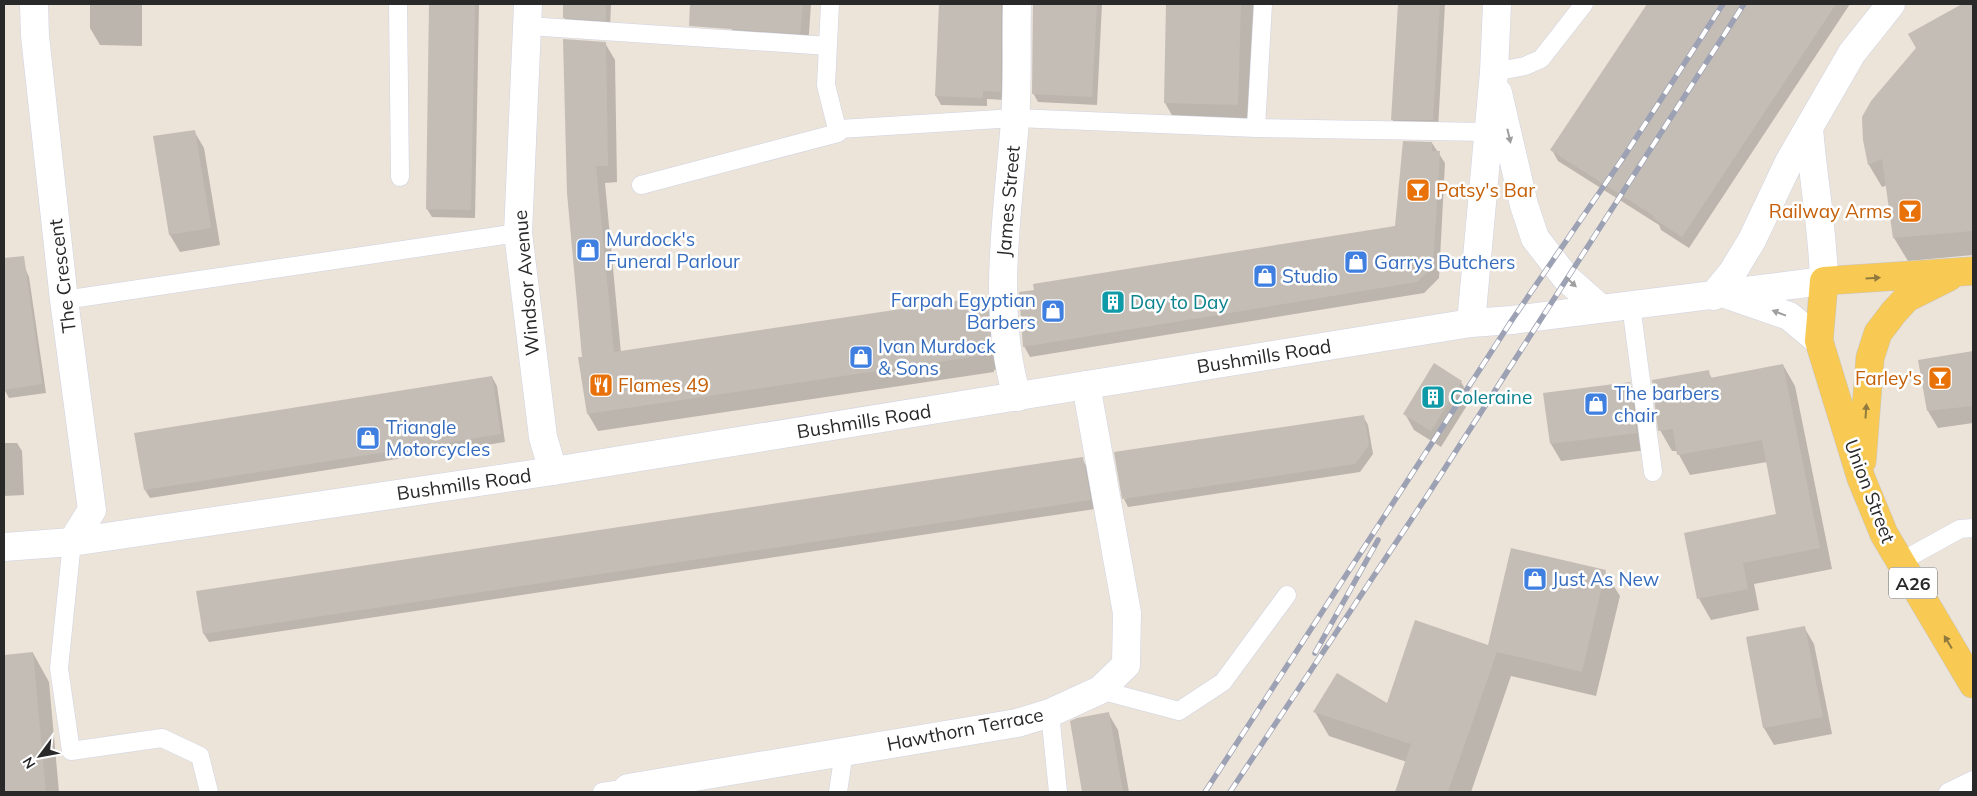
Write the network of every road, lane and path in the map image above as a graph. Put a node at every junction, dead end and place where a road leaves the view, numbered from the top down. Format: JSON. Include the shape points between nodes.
{"nodes":[{"id":1,"x":34,"y":4,"type":"edge"},
{"id":2,"x":398,"y":4,"type":"edge"},
{"id":3,"x":830,"y":4,"type":"edge"},
{"id":4,"x":1017,"y":4,"type":"edge"},
{"id":5,"x":1264,"y":4,"type":"edge"},
{"id":6,"x":1497,"y":4,"type":"edge"},
{"id":7,"x":1584,"y":4,"type":"edge"},
{"id":8,"x":1891,"y":4,"type":"edge"},
{"id":9,"x":528,"y":15,"type":"edge"},
{"id":10,"x":828,"y":46,"type":"junction"},
{"id":11,"x":1494,"y":72,"type":"junction"},
{"id":12,"x":1015,"y":118,"type":"junction"},
{"id":13,"x":1256,"y":128,"type":"junction"},
{"id":14,"x":1809,"y":128,"type":"junction"},
{"id":15,"x":1487,"y":132,"type":"junction"},
{"id":16,"x":838,"y":133,"type":"junction"},
{"id":17,"x":400,"y":177,"type":"dead end"},
{"id":18,"x":641,"y":185,"type":"dead end"},
{"id":19,"x":518,"y":233,"type":"junction"},
{"id":20,"x":1967,"y":272,"type":"edge"},
{"id":21,"x":1824,"y":281,"type":"junction"},
{"id":22,"x":1719,"y":295,"type":"junction"},
{"id":23,"x":64,"y":300,"type":"junction"},
{"id":24,"x":1631,"y":305,"type":"junction"},
{"id":25,"x":1600,"y":308,"type":"junction"},
{"id":26,"x":1471,"y":323,"type":"junction"},
{"id":27,"x":1819,"y":341,"type":"junction"},
{"id":28,"x":1086,"y":386,"type":"junction"},
{"id":29,"x":1017,"y":396,"type":"junction"},
{"id":30,"x":553,"y":472,"type":"junction"},
{"id":31,"x":1653,"y":472,"type":"dead end"},
{"id":32,"x":1861,"y":478,"type":"junction"},
{"id":33,"x":1973,"y":528,"type":"edge"},
{"id":34,"x":72,"y":542,"type":"junction"},
{"id":35,"x":4,"y":547,"type":"edge"},
{"id":36,"x":1900,"y":562,"type":"junction"},
{"id":37,"x":1287,"y":595,"type":"dead end"},
{"id":38,"x":1973,"y":684,"type":"edge"},
{"id":39,"x":1100,"y":690,"type":"junction"},
{"id":40,"x":1050,"y":713,"type":"junction"},
{"id":41,"x":844,"y":752,"type":"junction"},
{"id":42,"x":1973,"y":780,"type":"edge"},
{"id":43,"x":687,"y":785,"type":"edge"},
{"id":44,"x":615,"y":790,"type":"edge"},
{"id":45,"x":209,"y":792,"type":"edge"},
{"id":46,"x":838,"y":792,"type":"edge"},
{"id":47,"x":1058,"y":792,"type":"edge"},
{"id":48,"x":1948,"y":792,"type":"edge"}],
"edges":[{"from":1,"to":23,"type":"street","name":"The Crescent"},
{"from":2,"to":17,"type":"lane"},
{"from":3,"to":10,"type":"lane"},
{"from":4,"to":12,"type":"street","name":"James Street"},
{"from":5,"to":13,"type":"lane"},
{"from":6,"to":11,"type":"street"},
{"from":7,"to":11,"type":"lane","via":[[1541,59]]},
{"from":8,"to":14,"type":"street","via":[[1852,53]]},
{"from":9,"to":10,"type":"lane"},
{"from":9,"to":19,"type":"street","name":"Windsor Avenue"},
{"from":10,"to":16,"type":"lane","via":[[826,85]]},
{"from":11,"to":15,"type":"street"},
{"from":11,"to":25,"type":"street","one_way":true,"via":[[1524,205],[1535,238],[1566,278]]},
{"from":12,"to":13,"type":"lane"},
{"from":12,"to":16,"type":"lane","via":[[840,129]]},
{"from":12,"to":29,"type":"street","name":"James Street","via":[[1002,267],[1008,368]]},
{"from":13,"to":15,"type":"lane"},
{"from":14,"to":21,"type":"street"},
{"from":14,"to":22,"type":"street","via":[[1772,194],[1752,240]]},
{"from":15,"to":26,"type":"street"},
{"from":16,"to":18,"type":"lane"},
{"from":19,"to":23,"type":"lane"},
{"from":19,"to":30,"type":"street","name":"Windsor Avenue","via":[[543,437]]},
{"from":21,"to":20,"type":"main road","number":"A26","one_way":true},
{"from":32,"to":20,"type":"main road","number":"A26","one_way":true,"via":[[1870,358],[1878,334],[1907,298]]},
{"from":21,"to":22,"type":"street","name":"Bushmills Road"},
{"from":21,"to":27,"type":"main road","name":"Union Street","number":"A26"},
{"from":22,"to":24,"type":"street","name":"Bushmills Road"},
{"from":27,"to":22,"type":"street","name":"Bushmills Road","one_way":true,"via":[[1789,316]]},
{"from":23,"to":34,"type":"street","name":"The Crescent","via":[[92,510]]},
{"from":24,"to":25,"type":"street","name":"Bushmills Road"},
{"from":24,"to":31,"type":"lane"},
{"from":25,"to":26,"type":"street","name":"Bushmills Road"},
{"from":26,"to":28,"type":"street","name":"Bushmills Road"},
{"from":27,"to":32,"type":"main road","name":"Union Street","number":"A26"},
{"from":28,"to":29,"type":"street","name":"Bushmills Road"},
{"from":28,"to":39,"type":"street","name":"Hawthorn Terrace","via":[[1127,613],[1126,665]]},
{"from":29,"to":30,"type":"street","name":"Bushmills Road"},
{"from":30,"to":34,"type":"street","name":"Bushmills Road"},
{"from":32,"to":36,"type":"main road","name":"Union Street","number":"A26","via":[[1884,534]]},
{"from":33,"to":36,"type":"lane","via":[[1960,529]]},
{"from":34,"to":35,"type":"street","name":"Bushmills Road"},
{"from":34,"to":45,"type":"lane","via":[[59,668],[71,751],[162,738],[200,756]]},
{"from":38,"to":36,"type":"main road","name":"Union Street","number":"A26","one_way":true},
{"from":37,"to":39,"type":"lane","via":[[1223,682],[1179,710]]},
{"from":39,"to":40,"type":"street","name":"Hawthorn Terrace"},
{"from":40,"to":41,"type":"street","name":"Hawthorn Terrace","via":[[1017,723]]},
{"from":40,"to":47,"type":"lane"},
{"from":41,"to":43,"type":"street","name":"Hawthorn Terrace"},
{"from":41,"to":46,"type":"lane"},
{"from":42,"to":48,"type":"lane"},
{"from":43,"to":44,"type":"street","name":"Hawthorn Terrace"}]}
